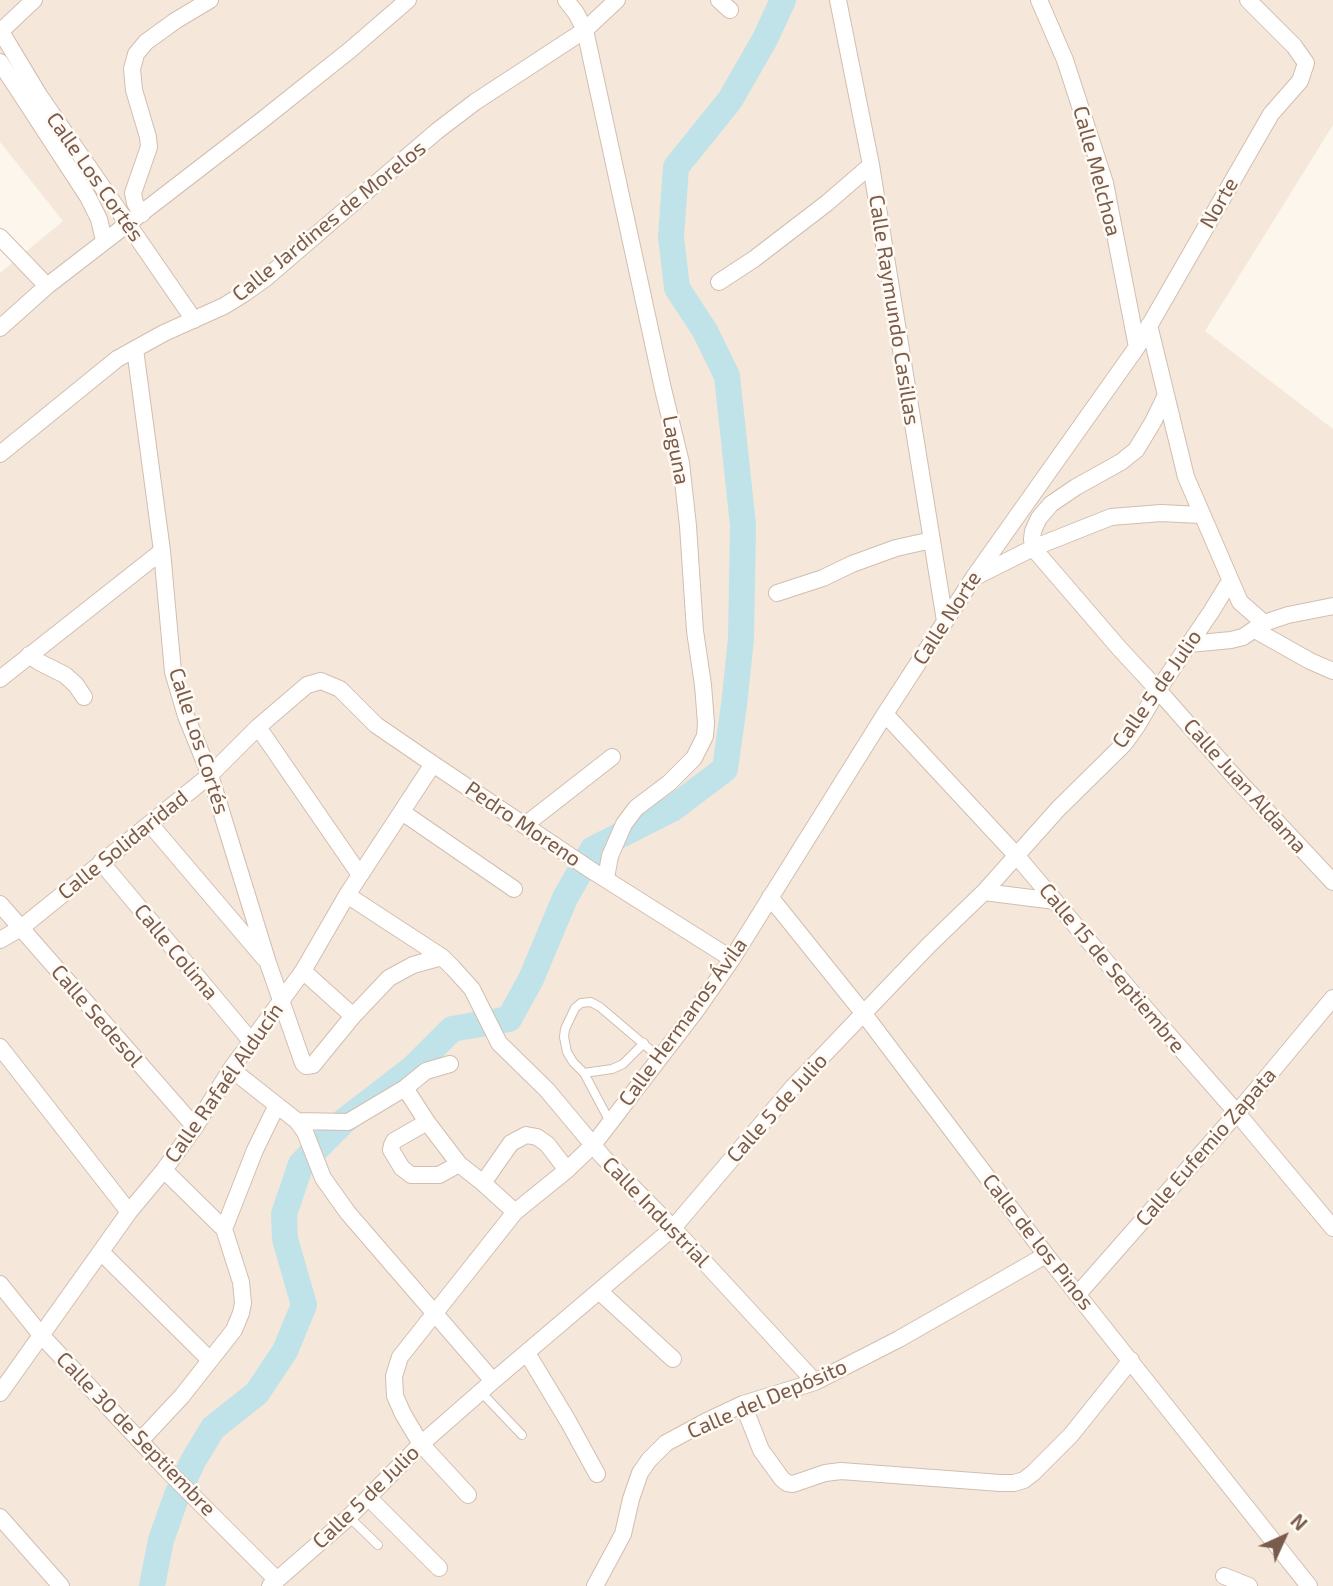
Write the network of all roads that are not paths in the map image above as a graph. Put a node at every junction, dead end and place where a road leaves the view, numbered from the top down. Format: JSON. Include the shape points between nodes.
{"nodes":[{"id":1,"x":34,"y":0,"type":"edge"},
{"id":2,"x":210,"y":0,"type":"edge"},
{"id":3,"x":408,"y":0,"type":"edge"},
{"id":4,"x":566,"y":0,"type":"edge"},
{"id":5,"x":617,"y":0,"type":"edge"},
{"id":6,"x":838,"y":0,"type":"edge"},
{"id":7,"x":1039,"y":0,"type":"edge"},
{"id":8,"x":1248,"y":0,"type":"edge"},
{"id":9,"x":585,"y":30,"type":"junction"},
{"id":10,"x":0,"y":31,"type":"edge"},
{"id":11,"x":0,"y":62,"type":"edge"},
{"id":12,"x":871,"y":165,"type":"junction"},
{"id":13,"x":142,"y":214,"type":"junction"},
{"id":14,"x":127,"y":223,"type":"junction"},
{"id":15,"x":0,"y":237,"type":"edge"},
{"id":16,"x":104,"y":240,"type":"junction"},
{"id":17,"x":719,"y":282,"type":"dead end"},
{"id":18,"x":47,"y":286,"type":"junction"},
{"id":19,"x":194,"y":320,"type":"junction"},
{"id":20,"x":1149,"y":325,"type":"junction"},
{"id":21,"x":0,"y":328,"type":"edge"},
{"id":22,"x":1138,"y":347,"type":"junction"},
{"id":23,"x":135,"y":349,"type":"junction"},
{"id":24,"x":1166,"y":395,"type":"junction"},
{"id":25,"x":0,"y":454,"type":"edge"},
{"id":26,"x":1201,"y":514,"type":"junction"},
{"id":27,"x":932,"y":540,"type":"junction"},
{"id":28,"x":1033,"y":548,"type":"junction"},
{"id":29,"x":162,"y":551,"type":"junction"},
{"id":30,"x":974,"y":577,"type":"junction"},
{"id":31,"x":1230,"y":581,"type":"junction"},
{"id":32,"x":777,"y":593,"type":"dead end"},
{"id":33,"x":1333,"y":606,"type":"edge"},
{"id":34,"x":946,"y":621,"type":"junction"},
{"id":35,"x":1260,"y":626,"type":"junction"},
{"id":36,"x":1189,"y":644,"type":"junction"},
{"id":37,"x":29,"y":655,"type":"junction"},
{"id":38,"x":1333,"y":671,"type":"edge"},
{"id":39,"x":0,"y":679,"type":"edge"},
{"id":40,"x":321,"y":681,"type":"joint"},
{"id":41,"x":1158,"y":690,"type":"junction"},
{"id":42,"x":84,"y":697,"type":"dead end"},
{"id":43,"x":885,"y":714,"type":"junction"},
{"id":44,"x":258,"y":727,"type":"junction"},
{"id":45,"x":612,"y":757,"type":"dead end"},
{"id":46,"x":433,"y":764,"type":"junction"},
{"id":47,"x":210,"y":775,"type":"junction"},
{"id":48,"x":402,"y":811,"type":"junction"},
{"id":49,"x":150,"y":824,"type":"junction"},
{"id":50,"x":525,"y":825,"type":"junction"},
{"id":51,"x":1016,"y":855,"type":"junction"},
{"id":52,"x":101,"y":862,"type":"junction"},
{"id":53,"x":598,"y":874,"type":"junction"},
{"id":54,"x":360,"y":875,"type":"junction"},
{"id":55,"x":1333,"y":882,"type":"edge"},
{"id":56,"x":514,"y":889,"type":"dead end"},
{"id":57,"x":984,"y":891,"type":"junction"},
{"id":58,"x":347,"y":895,"type":"junction"},
{"id":59,"x":769,"y":897,"type":"junction"},
{"id":60,"x":1055,"y":901,"type":"junction"},
{"id":61,"x":0,"y":904,"type":"edge"},
{"id":62,"x":20,"y":928,"type":"junction"},
{"id":63,"x":0,"y":940,"type":"edge"},
{"id":64,"x":442,"y":957,"type":"junction"},
{"id":65,"x":732,"y":959,"type":"junction"},
{"id":66,"x":268,"y":963,"type":"junction"},
{"id":67,"x":303,"y":971,"type":"junction"},
{"id":68,"x":1333,"y":998,"type":"edge"},
{"id":69,"x":280,"y":1001,"type":"junction"},
{"id":70,"x":864,"y":1014,"type":"junction"},
{"id":71,"x":353,"y":1016,"type":"junction"},
{"id":72,"x":251,"y":1041,"type":"junction"},
{"id":73,"x":644,"y":1043,"type":"junction"},
{"id":74,"x":0,"y":1047,"type":"edge"},
{"id":75,"x":660,"y":1058,"type":"junction"},
{"id":76,"x":450,"y":1064,"type":"dead end"},
{"id":77,"x":231,"y":1069,"type":"junction"},
{"id":78,"x":584,"y":1073,"type":"junction"},
{"id":79,"x":405,"y":1087,"type":"junction"},
{"id":80,"x":277,"y":1105,"type":"junction"},
{"id":81,"x":1237,"y":1113,"type":"junction"},
{"id":82,"x":427,"y":1122,"type":"junction"},
{"id":83,"x":610,"y":1122,"type":"junction"},
{"id":84,"x":304,"y":1125,"type":"junction"},
{"id":85,"x":195,"y":1127,"type":"junction"},
{"id":86,"x":593,"y":1145,"type":"junction"},
{"id":87,"x":460,"y":1164,"type":"junction"},
{"id":88,"x":164,"y":1170,"type":"junction"},
{"id":89,"x":567,"y":1170,"type":"junction"},
{"id":90,"x":483,"y":1183,"type":"junction"},
{"id":91,"x":130,"y":1212,"type":"junction"},
{"id":92,"x":515,"y":1212,"type":"junction"},
{"id":93,"x":673,"y":1228,"type":"junction"},
{"id":94,"x":1333,"y":1228,"type":"edge"},
{"id":95,"x":224,"y":1229,"type":"junction"},
{"id":96,"x":101,"y":1252,"type":"junction"},
{"id":97,"x":1046,"y":1255,"type":"junction"},
{"id":98,"x":0,"y":1284,"type":"edge"},
{"id":99,"x":599,"y":1291,"type":"junction"},
{"id":100,"x":1078,"y":1294,"type":"junction"},
{"id":101,"x":435,"y":1312,"type":"junction"},
{"id":102,"x":41,"y":1335,"type":"junction"},
{"id":103,"x":527,"y":1353,"type":"junction"},
{"id":104,"x":673,"y":1359,"type":"dead end"},
{"id":105,"x":210,"y":1360,"type":"junction"},
{"id":106,"x":1131,"y":1360,"type":"junction"},
{"id":107,"x":815,"y":1381,"type":"junction"},
{"id":108,"x":487,"y":1387,"type":"junction"},
{"id":109,"x":0,"y":1393,"type":"edge"},
{"id":110,"x":744,"y":1404,"type":"junction"},
{"id":111,"x":522,"y":1435,"type":"dead end"},
{"id":112,"x":140,"y":1441,"type":"junction"},
{"id":113,"x":421,"y":1444,"type":"junction"},
{"id":114,"x":597,"y":1474,"type":"dead end"},
{"id":115,"x":468,"y":1495,"type":"dead end"},
{"id":116,"x":369,"y":1498,"type":"junction"},
{"id":117,"x":0,"y":1517,"type":"edge"},
{"id":118,"x":349,"y":1517,"type":"junction"},
{"id":119,"x":378,"y":1545,"type":"dead end"},
{"id":120,"x":439,"y":1568,"type":"dead end"},
{"id":121,"x":1224,"y":1576,"type":"dead end"},
{"id":122,"x":274,"y":1583,"type":"edge"},
{"id":123,"x":60,"y":1585,"type":"edge"},
{"id":124,"x":595,"y":1586,"type":"edge"},
{"id":125,"x":1249,"y":1586,"type":"edge"},
{"id":126,"x":1309,"y":1586,"type":"edge"}],
"edges":[{"from":1,"to":10,"type":"street"},
{"from":2,"to":13,"type":"street","via":[[146,42],[136,54],[134,90],[149,147],[133,193]]},
{"from":3,"to":13,"type":"street"},
{"from":4,"to":9,"type":"street","name":"Laguna"},
{"from":5,"to":9,"type":"street","name":"Calle Jardines de Morelos"},
{"from":6,"to":12,"type":"street","name":"Calle Raymundo Casillas"},
{"from":7,"to":22,"type":"street","name":"Calle Melchoa","via":[[1065,60],[1105,183]]},
{"from":8,"to":20,"type":"street","name":"Norte","via":[[1306,64],[1300,81],[1271,114]]},
{"from":9,"to":19,"type":"street","name":"Calle Jardines de Morelos","via":[[437,131],[266,278]]},
{"from":9,"to":53,"type":"street","name":"Laguna","via":[[681,463],[706,723],[694,758],[636,808]]},
{"from":10,"to":14,"type":"street","name":"Calle Los Cortés"},
{"from":11,"to":16,"type":"street","via":[[88,197]]},
{"from":12,"to":17,"type":"street"},
{"from":12,"to":27,"type":"street","name":"Calle Raymundo Casillas"},
{"from":13,"to":14,"type":"street"},
{"from":14,"to":16,"type":"street"},
{"from":14,"to":19,"type":"street","name":"Calle Los Cortés"},
{"from":15,"to":18,"type":"street"},
{"from":16,"to":18,"type":"street"},
{"from":18,"to":21,"type":"street"},
{"from":19,"to":23,"type":"street","name":"Calle Jardines de Morelos"},
{"from":20,"to":22,"type":"street","name":"Norte"},
{"from":20,"to":24,"type":"street"},
{"from":22,"to":30,"type":"street","name":"Calle Norte"},
{"from":23,"to":25,"type":"street","name":"Calle Jardines de Morelos"},
{"from":23,"to":29,"type":"street","name":"Calle Los Cortés"},
{"from":24,"to":26,"type":"street","via":[[1186,477]]},
{"from":24,"to":28,"type":"street","via":[[1136,450],[1045,511],[1033,531]]},
{"from":26,"to":28,"type":"street","via":[[1111,517]]},
{"from":26,"to":31,"type":"street"},
{"from":27,"to":32,"type":"street","via":[[883,552]]},
{"from":27,"to":34,"type":"street","name":"Calle Raymundo Casillas"},
{"from":28,"to":30,"type":"street"},
{"from":28,"to":41,"type":"street","name":"Calle Juan Aldama"},
{"from":29,"to":37,"type":"street"},
{"from":29,"to":47,"type":"street","name":"Calle Los Cortés","via":[[173,672]]},
{"from":30,"to":34,"type":"street","name":"Calle Norte"},
{"from":31,"to":35,"type":"street"},
{"from":31,"to":36,"type":"street","name":"Calle 5 de Julio"},
{"from":33,"to":35,"type":"street"},
{"from":34,"to":43,"type":"street","name":"Calle Norte"},
{"from":35,"to":36,"type":"street","via":[[1243,637]]},
{"from":35,"to":38,"type":"street","via":[[1310,661]]},
{"from":36,"to":41,"type":"street","name":"Calle 5 de Julio"},
{"from":37,"to":39,"type":"street"},
{"from":37,"to":42,"type":"street","via":[[65,675]]},
{"from":40,"to":44,"type":"street","name":"Calle Solidaridad","via":[[307,685]]},
{"from":40,"to":46,"type":"street","name":"Pedro Moreno","via":[[340,689],[376,725]]},
{"from":41,"to":51,"type":"street","name":"Calle 5 de Julio","via":[[1124,744]]},
{"from":41,"to":55,"type":"street","name":"Calle Juan Aldama"},
{"from":43,"to":51,"type":"street","name":"Calle 15 de Septiembre"},
{"from":43,"to":59,"type":"street","name":"Calle Norte"},
{"from":44,"to":47,"type":"street","name":"Calle Solidaridad"},
{"from":44,"to":54,"type":"street"},
{"from":45,"to":50,"type":"street"},
{"from":46,"to":48,"type":"street","name":"Calle Rafaél Alducín"},
{"from":46,"to":50,"type":"street","name":"Pedro Moreno"},
{"from":47,"to":49,"type":"street","name":"Calle Solidaridad"},
{"from":47,"to":66,"type":"street","name":"Calle Los Cortés"},
{"from":48,"to":54,"type":"street","name":"Calle Rafaél Alducín"},
{"from":48,"to":56,"type":"street"},
{"from":49,"to":52,"type":"street","name":"Calle Solidaridad"},
{"from":49,"to":66,"type":"street"},
{"from":50,"to":53,"type":"street","name":"Pedro Moreno"},
{"from":51,"to":57,"type":"street","name":"Calle 5 de Julio"},
{"from":51,"to":60,"type":"street","name":"Calle 15 de Septiembre"},
{"from":52,"to":62,"type":"street","name":"Calle Solidaridad"},
{"from":52,"to":72,"type":"street","name":"Calle Colima"},
{"from":53,"to":65,"type":"street","name":"Pedro Moreno"},
{"from":54,"to":58,"type":"street","name":"Calle Rafaél Alducín"},
{"from":57,"to":60,"type":"street"},
{"from":57,"to":70,"type":"street","name":"Calle 5 de Julio"},
{"from":58,"to":64,"type":"street","name":"Calle Industrial"},
{"from":58,"to":67,"type":"street","name":"Calle Rafaél Alducín"},
{"from":59,"to":65,"type":"street","name":"Calle Hermanos Ávila"},
{"from":59,"to":70,"type":"street","name":"Calle de los Pinos"},
{"from":60,"to":81,"type":"street","name":"Calle 15 de Septiembre"},
{"from":61,"to":62,"type":"street","name":"Calle Sedesol"},
{"from":62,"to":63,"type":"street","name":"Calle Solidaridad"},
{"from":62,"to":85,"type":"street","name":"Calle Sedesol"},
{"from":64,"to":71,"type":"street","via":[[389,978]]},
{"from":64,"to":86,"type":"street","name":"Calle Industrial","via":[[472,989],[499,1043]]},
{"from":65,"to":75,"type":"street","name":"Calle Hermanos Ávila"},
{"from":66,"to":69,"type":"street","name":"Calle Los Cortés"},
{"from":67,"to":69,"type":"street","name":"Calle Rafaél Alducín"},
{"from":67,"to":71,"type":"street"},
{"from":68,"to":81,"type":"street","name":"Calle Eufemio Zapata"},
{"from":69,"to":71,"type":"street","name":"Calle Los Cortés","via":[[303,1063],[310,1066]]},
{"from":69,"to":72,"type":"street","name":"Calle Rafaél Alducín"},
{"from":70,"to":93,"type":"street","name":"Calle 5 de Julio","via":[[793,1087]]},
{"from":70,"to":97,"type":"street","name":"Calle de los Pinos"},
{"from":72,"to":77,"type":"street","name":"Calle Rafaél Alducín"},
{"from":73,"to":75,"type":"lane"},
{"from":73,"to":78,"type":"lane","via":[[623,1064]]},
{"from":73,"to":78,"type":"lane","via":[[600,1007],[581,1003],[570,1016],[564,1037],[567,1052]]},
{"from":74,"to":91,"type":"street"},
{"from":75,"to":83,"type":"street","name":"Calle Hermanos Ávila"},
{"from":76,"to":79,"type":"street","via":[[426,1072]]},
{"from":77,"to":80,"type":"street"},
{"from":77,"to":85,"type":"street","name":"Calle Rafaél Alducín"},
{"from":78,"to":83,"type":"lane"},
{"from":79,"to":82,"type":"street"},
{"from":79,"to":84,"type":"street","via":[[348,1122]]},
{"from":80,"to":84,"type":"street"},
{"from":80,"to":95,"type":"street"},
{"from":81,"to":94,"type":"street","name":"Calle 15 de Septiembre"},
{"from":81,"to":100,"type":"street","name":"Calle Eufemio Zapata"},
{"from":82,"to":87,"type":"street"},
{"from":82,"to":87,"type":"street","via":[[394,1141],[391,1150],[402,1168],[411,1175],[439,1175]]},
{"from":83,"to":86,"type":"street","name":"Calle Hermanos Ávila"},
{"from":84,"to":101,"type":"street","via":[[323,1178]]},
{"from":85,"to":88,"type":"street","name":"Calle Rafaél Alducín"},
{"from":86,"to":89,"type":"street","name":"Calle Hermanos Ávila"},
{"from":86,"to":93,"type":"street","name":"Calle Industrial"},
{"from":87,"to":90,"type":"street"},
{"from":88,"to":91,"type":"street","name":"Calle Rafaél Alducín"},
{"from":88,"to":95,"type":"street"},
{"from":89,"to":90,"type":"street","via":[[547,1144],[526,1135],[511,1143]]},
{"from":89,"to":92,"type":"street","name":"Calle Hermanos Ávila"},
{"from":90,"to":92,"type":"street"},
{"from":91,"to":96,"type":"street","name":"Calle Rafaél Alducín"},
{"from":92,"to":101,"type":"street","name":"Calle Hermanos Ávila"},
{"from":93,"to":99,"type":"street","name":"Calle 5 de Julio"},
{"from":93,"to":107,"type":"street","name":"Calle Industrial"},
{"from":95,"to":105,"type":"street","via":[[243,1303],[234,1330]]},
{"from":96,"to":102,"type":"street","name":"Calle Rafaél Alducín"},
{"from":96,"to":105,"type":"street"},
{"from":97,"to":100,"type":"street","name":"Calle de los Pinos"},
{"from":97,"to":107,"type":"street","name":"Calle del Depósito"},
{"from":98,"to":102,"type":"street","name":"Calle 30 de Septiembre"},
{"from":99,"to":103,"type":"street","name":"Calle 5 de Julio"},
{"from":99,"to":104,"type":"street"},
{"from":100,"to":106,"type":"street","name":"Calle de los Pinos"},
{"from":101,"to":108,"type":"street"},
{"from":101,"to":113,"type":"street","name":"Calle Hermanos Ávila","via":[[400,1357],[394,1376],[395,1396]]},
{"from":102,"to":109,"type":"street","name":"Calle Rafaél Alducín"},
{"from":102,"to":112,"type":"street","name":"Calle 30 de Septiembre"},
{"from":103,"to":108,"type":"street","name":"Calle 5 de Julio"},
{"from":103,"to":114,"type":"street"},
{"from":105,"to":112,"type":"street"},
{"from":106,"to":110,"type":"street","via":[[1071,1435],[1033,1473],[1014,1483],[841,1471],[787,1483],[761,1450]]},
{"from":106,"to":126,"type":"street","name":"Calle de los Pinos"},
{"from":107,"to":110,"type":"street","name":"Calle del Depósito"},
{"from":108,"to":111,"type":"lane"},
{"from":108,"to":113,"type":"street","name":"Calle 5 de Julio"},
{"from":110,"to":124,"type":"street","name":"Calle del Depósito","via":[[666,1443],[649,1460],[640,1473],[623,1534]]},
{"from":112,"to":122,"type":"street","name":"Calle 30 de Septiembre","via":[[243,1545]]},
{"from":113,"to":115,"type":"street","name":"Calle Hermanos Ávila"},
{"from":113,"to":116,"type":"street","name":"Calle 5 de Julio"},
{"from":116,"to":118,"type":"street","name":"Calle 5 de Julio"},
{"from":116,"to":120,"type":"street"},
{"from":117,"to":123,"type":"street"},
{"from":118,"to":119,"type":"lane"},
{"from":118,"to":122,"type":"street","name":"Calle 5 de Julio"},
{"from":121,"to":125,"type":"street"}]}
